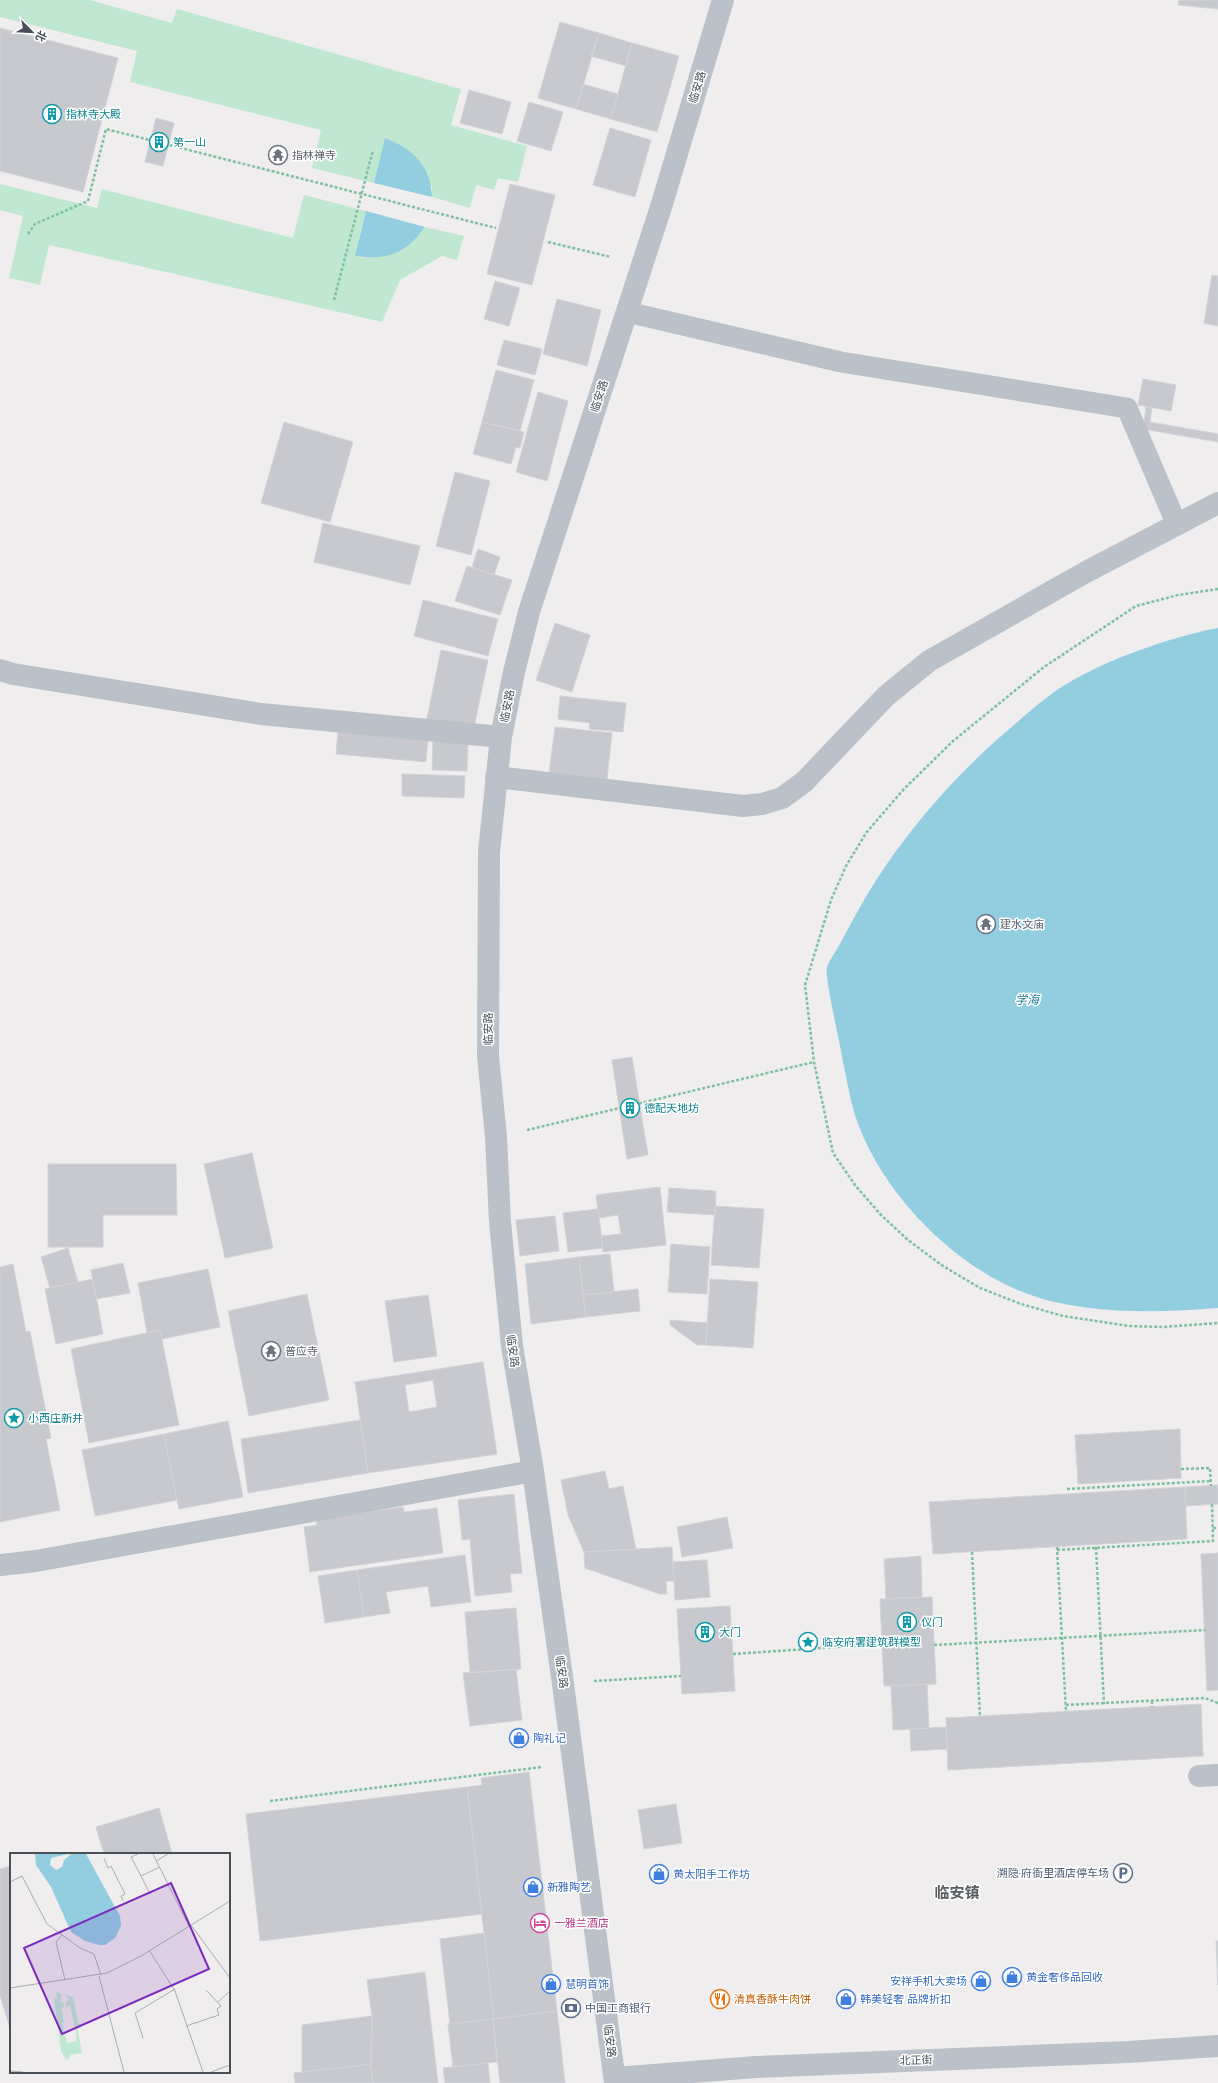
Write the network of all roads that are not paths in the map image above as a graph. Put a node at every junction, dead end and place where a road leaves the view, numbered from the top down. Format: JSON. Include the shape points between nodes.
{"nodes":[{"id":1,"x":723,"y":0,"type":"edge"},
{"id":2,"x":627,"y":312,"type":"junction"},
{"id":3,"x":1218,"y":503,"type":"edge"},
{"id":4,"x":1176,"y":525,"type":"junction"},
{"id":5,"x":0,"y":670,"type":"edge"},
{"id":6,"x":501,"y":737,"type":"junction"},
{"id":7,"x":496,"y":777,"type":"junction"},
{"id":8,"x":533,"y":1471,"type":"junction"},
{"id":9,"x":0,"y":1565,"type":"edge"},
{"id":10,"x":1218,"y":2046,"type":"edge"},
{"id":11,"x":615,"y":2080,"type":"edge"}],
"edges":[{"from":1,"to":2,"type":"street","name":"临安路"},
{"from":2,"to":4,"type":"lane","via":[[841,362],[1127,408]]},
{"from":2,"to":6,"type":"street","name":"临安路","via":[[529,612]]},
{"from":3,"to":4,"type":"street"},
{"from":4,"to":7,"type":"street","via":[[1086,572],[929,661],[886,696],[804,782],[782,798],[743,806]]},
{"from":5,"to":6,"type":"street","via":[[21,676],[261,714]]},
{"from":6,"to":7,"type":"street","name":"临安路"},
{"from":7,"to":8,"type":"street","name":"临安路","via":[[489,852],[488,1056],[512,1346]]},
{"from":8,"to":9,"type":"street","via":[[36,1561]]},
{"from":8,"to":11,"type":"street","name":"临安路"},
{"from":10,"to":11,"type":"street","name":"北正街","via":[[756,2067]]}]}
